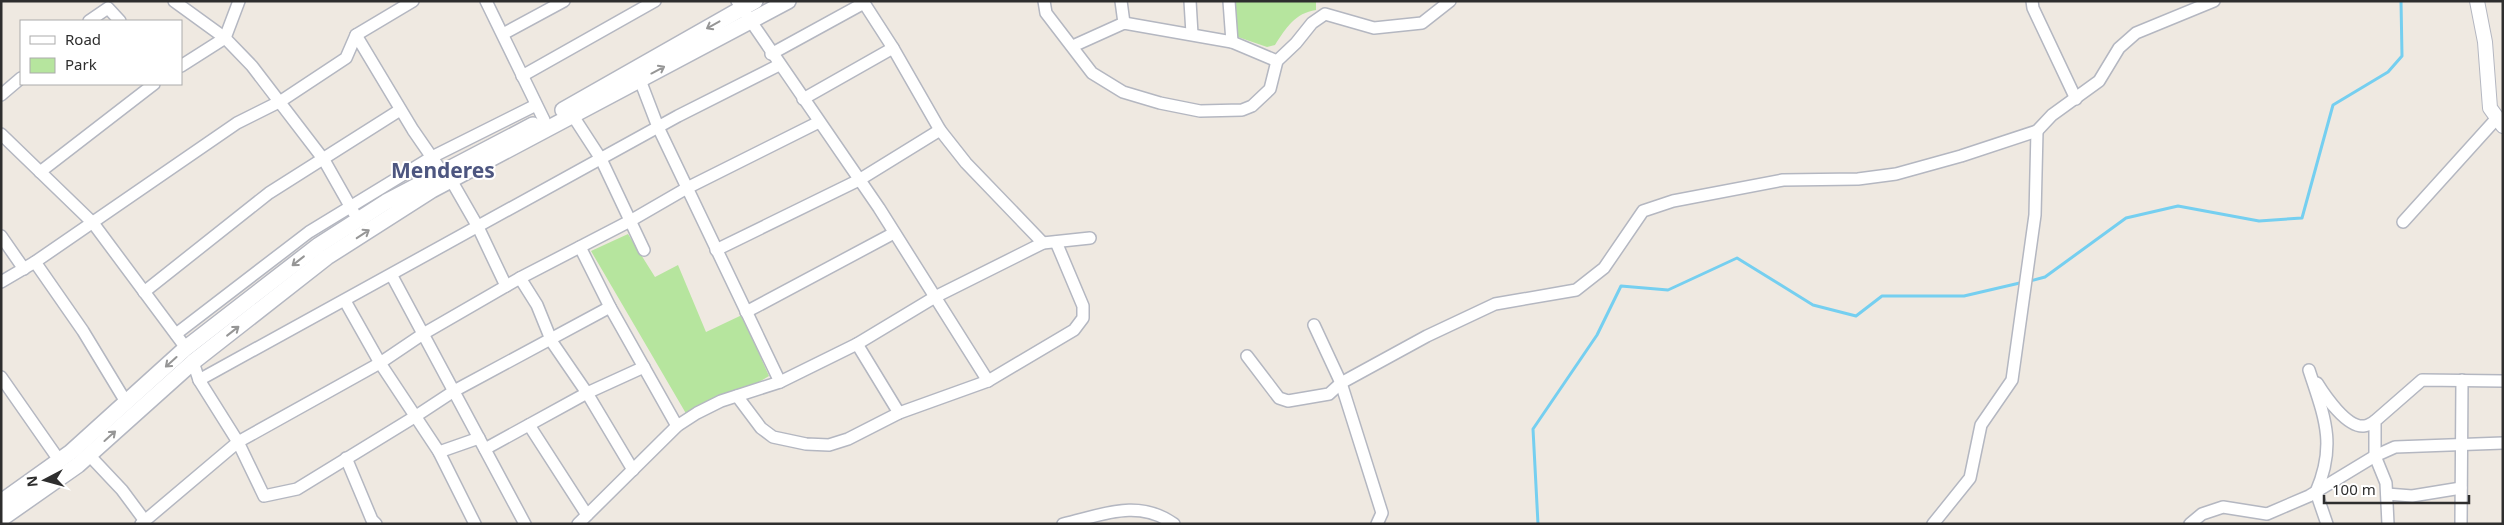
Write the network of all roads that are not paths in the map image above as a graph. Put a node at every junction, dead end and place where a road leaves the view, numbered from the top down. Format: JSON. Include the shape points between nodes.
{"nodes":[{"id":1,"x":174,"y":1,"type":"edge"},
{"id":2,"x":239,"y":1,"type":"edge"},
{"id":3,"x":414,"y":1,"type":"edge"},
{"id":4,"x":486,"y":1,"type":"edge"},
{"id":5,"x":564,"y":1,"type":"edge"},
{"id":6,"x":655,"y":1,"type":"edge"},
{"id":7,"x":755,"y":1,"type":"edge"},
{"id":8,"x":788,"y":1,"type":"edge"},
{"id":9,"x":1044,"y":1,"type":"edge"},
{"id":10,"x":1121,"y":1,"type":"edge"},
{"id":11,"x":1190,"y":1,"type":"edge"},
{"id":12,"x":1229,"y":1,"type":"edge"},
{"id":13,"x":1324,"y":1,"type":"edge"},
{"id":14,"x":1450,"y":1,"type":"edge"},
{"id":15,"x":2032,"y":1,"type":"edge"},
{"id":16,"x":2214,"y":1,"type":"edge"},
{"id":17,"x":2477,"y":1,"type":"edge"},
{"id":18,"x":112,"y":5,"type":"edge"},
{"id":19,"x":742,"y":11,"type":"edge"},
{"id":20,"x":1325,"y":14,"type":"junction"},
{"id":21,"x":90,"y":20,"type":"edge"},
{"id":22,"x":120,"y":20,"type":"edge"},
{"id":23,"x":1124,"y":23,"type":"junction"},
{"id":24,"x":502,"y":34,"type":"junction"},
{"id":25,"x":1192,"y":34,"type":"junction"},
{"id":26,"x":356,"y":36,"type":"junction"},
{"id":27,"x":225,"y":38,"type":"junction"},
{"id":28,"x":1232,"y":42,"type":"junction"},
{"id":29,"x":1073,"y":46,"type":"junction"},
{"id":30,"x":893,"y":48,"type":"junction"},
{"id":31,"x":771,"y":54,"type":"junction"},
{"id":32,"x":1277,"y":60,"type":"junction"},
{"id":33,"x":182,"y":65,"type":"edge"},
{"id":34,"x":779,"y":65,"type":"junction"},
{"id":35,"x":522,"y":76,"type":"junction"},
{"id":36,"x":20,"y":79,"type":"edge"},
{"id":37,"x":640,"y":80,"type":"junction"},
{"id":38,"x":153,"y":85,"type":"edge"},
{"id":39,"x":1,"y":95,"type":"edge"},
{"id":40,"x":803,"y":99,"type":"junction"},
{"id":41,"x":2076,"y":99,"type":"junction"},
{"id":42,"x":281,"y":101,"type":"junction"},
{"id":43,"x":536,"y":105,"type":"junction"},
{"id":44,"x":400,"y":110,"type":"junction"},
{"id":45,"x":572,"y":116,"type":"junction"},
{"id":46,"x":544,"y":120,"type":"junction"},
{"id":47,"x":819,"y":122,"type":"junction"},
{"id":48,"x":2500,"y":122,"type":"edge"},
{"id":49,"x":658,"y":127,"type":"junction"},
{"id":50,"x":940,"y":130,"type":"junction"},
{"id":51,"x":2037,"y":131,"type":"junction"},
{"id":52,"x":1,"y":134,"type":"edge"},
{"id":53,"x":432,"y":157,"type":"junction"},
{"id":54,"x":601,"y":159,"type":"junction"},
{"id":55,"x":324,"y":160,"type":"junction"},
{"id":56,"x":40,"y":172,"type":"junction"},
{"id":57,"x":447,"y":176,"type":"junction"},
{"id":58,"x":859,"y":180,"type":"junction"},
{"id":59,"x":687,"y":188,"type":"junction"},
{"id":60,"x":354,"y":213,"type":"junction"},
{"id":61,"x":630,"y":221,"type":"junction"},
{"id":62,"x":2403,"y":222,"type":"dead end"},
{"id":63,"x":93,"y":223,"type":"junction"},
{"id":64,"x":478,"y":228,"type":"junction"},
{"id":65,"x":894,"y":233,"type":"junction"},
{"id":66,"x":1,"y":236,"type":"edge"},
{"id":67,"x":1090,"y":238,"type":"dead end"},
{"id":68,"x":1056,"y":242,"type":"junction"},
{"id":69,"x":1043,"y":243,"type":"junction"},
{"id":70,"x":580,"y":247,"type":"junction"},
{"id":71,"x":644,"y":250,"type":"dead end"},
{"id":72,"x":716,"y":250,"type":"junction"},
{"id":73,"x":35,"y":262,"type":"junction"},
{"id":74,"x":24,"y":269,"type":"junction"},
{"id":75,"x":392,"y":276,"type":"junction"},
{"id":76,"x":520,"y":278,"type":"junction"},
{"id":77,"x":1,"y":282,"type":"edge"},
{"id":78,"x":506,"y":286,"type":"junction"},
{"id":79,"x":144,"y":292,"type":"junction"},
{"id":80,"x":935,"y":297,"type":"junction"},
{"id":81,"x":345,"y":301,"type":"junction"},
{"id":82,"x":610,"y":307,"type":"junction"},
{"id":83,"x":746,"y":312,"type":"junction"},
{"id":84,"x":1314,"y":325,"type":"dead end"},
{"id":85,"x":176,"y":334,"type":"junction"},
{"id":86,"x":423,"y":334,"type":"junction"},
{"id":87,"x":551,"y":338,"type":"junction"},
{"id":88,"x":857,"y":344,"type":"junction"},
{"id":89,"x":186,"y":348,"type":"junction"},
{"id":90,"x":1247,"y":356,"type":"dead end"},
{"id":91,"x":193,"y":362,"type":"junction"},
{"id":92,"x":380,"y":363,"type":"junction"},
{"id":93,"x":644,"y":367,"type":"junction"},
{"id":94,"x":1,"y":377,"type":"edge"},
{"id":95,"x":199,"y":380,"type":"junction"},
{"id":96,"x":2462,"y":380,"type":"junction"},
{"id":97,"x":988,"y":381,"type":"junction"},
{"id":98,"x":2503,"y":381,"type":"edge"},
{"id":99,"x":780,"y":382,"type":"junction"},
{"id":100,"x":1341,"y":383,"type":"junction"},
{"id":101,"x":454,"y":391,"type":"junction"},
{"id":102,"x":587,"y":393,"type":"junction"},
{"id":103,"x":737,"y":396,"type":"junction"},
{"id":104,"x":126,"y":402,"type":"junction"},
{"id":105,"x":900,"y":413,"type":"junction"},
{"id":106,"x":416,"y":416,"type":"junction"},
{"id":107,"x":2375,"y":421,"type":"junction"},
{"id":108,"x":529,"y":425,"type":"junction"},
{"id":109,"x":678,"y":426,"type":"junction"},
{"id":110,"x":479,"y":438,"type":"junction"},
{"id":111,"x":238,"y":442,"type":"junction"},
{"id":112,"x":2503,"y":443,"type":"edge"},
{"id":113,"x":2461,"y":444,"type":"junction"},
{"id":114,"x":484,"y":448,"type":"junction"},
{"id":115,"x":439,"y":452,"type":"junction"},
{"id":116,"x":89,"y":455,"type":"junction"},
{"id":117,"x":2375,"y":456,"type":"junction"},
{"id":118,"x":346,"y":458,"type":"junction"},
{"id":119,"x":59,"y":460,"type":"junction"},
{"id":120,"x":633,"y":470,"type":"junction"},
{"id":121,"x":2462,"y":488,"type":"junction"},
{"id":122,"x":2316,"y":492,"type":"junction"},
{"id":123,"x":2387,"y":494,"type":"junction"},
{"id":124,"x":1,"y":502,"type":"edge"},
{"id":125,"x":1,"y":519,"type":"edge"},
{"id":126,"x":2268,"y":519,"type":"edge"},
{"id":127,"x":583,"y":520,"type":"edge"},
{"id":128,"x":143,"y":522,"type":"edge"},
{"id":129,"x":2387,"y":523,"type":"edge"},
{"id":130,"x":376,"y":524,"type":"edge"},
{"id":131,"x":475,"y":524,"type":"edge"},
{"id":132,"x":525,"y":524,"type":"edge"},
{"id":133,"x":1063,"y":524,"type":"edge"},
{"id":134,"x":1174,"y":524,"type":"edge"},
{"id":135,"x":1377,"y":524,"type":"edge"},
{"id":136,"x":1933,"y":524,"type":"edge"},
{"id":137,"x":2190,"y":524,"type":"edge"},
{"id":138,"x":2327,"y":524,"type":"edge"},
{"id":139,"x":2461,"y":524,"type":"edge"}],
"edges":[{"from":1,"to":27,"type":"street"},
{"from":2,"to":27,"type":"street"},
{"from":3,"to":26,"type":"street"},
{"from":4,"to":24,"type":"street"},
{"from":5,"to":24,"type":"street"},
{"from":6,"to":35,"type":"street"},
{"from":7,"to":19,"type":"main road"},
{"from":8,"to":19,"type":"main road"},
{"from":9,"to":29,"type":"street","via":[[1046,13]]},
{"from":10,"to":23,"type":"street"},
{"from":11,"to":25,"type":"street"},
{"from":12,"to":28,"type":"street"},
{"from":13,"to":20,"type":"street"},
{"from":14,"to":20,"type":"street","via":[[1422,23],[1374,28]]},
{"from":15,"to":41,"type":"street"},
{"from":16,"to":41,"type":"street","via":[[2136,33],[2120,48],[2099,81]]},
{"from":17,"to":48,"type":"street","via":[[2485,42],[2490,108]]},
{"from":18,"to":21,"type":"street"},
{"from":18,"to":22,"type":"street"},
{"from":19,"to":31,"type":"street"},
{"from":37,"to":19,"type":"main road","one_way":true},
{"from":19,"to":46,"type":"main road","one_way":true},
{"from":20,"to":32,"type":"street"},
{"from":23,"to":25,"type":"street"},
{"from":23,"to":29,"type":"street"},
{"from":24,"to":35,"type":"street"},
{"from":25,"to":28,"type":"street"},
{"from":26,"to":42,"type":"street","via":[[346,58]]},
{"from":26,"to":44,"type":"street"},
{"from":27,"to":33,"type":"street"},
{"from":27,"to":42,"type":"street"},
{"from":28,"to":32,"type":"street"},
{"from":29,"to":32,"type":"street","via":[[1092,73],[1123,92],[1200,111],[1242,110],[1252,106],[1270,89]]},
{"from":30,"to":31,"type":"street","via":[[864,3]]},
{"from":30,"to":40,"type":"street"},
{"from":30,"to":50,"type":"street"},
{"from":31,"to":34,"type":"street"},
{"from":34,"to":40,"type":"street"},
{"from":34,"to":49,"type":"street"},
{"from":35,"to":43,"type":"street"},
{"from":36,"to":39,"type":"street"},
{"from":37,"to":45,"type":"main road"},
{"from":37,"to":49,"type":"street"},
{"from":38,"to":56,"type":"street"},
{"from":40,"to":47,"type":"street"},
{"from":41,"to":51,"type":"street"},
{"from":42,"to":55,"type":"street"},
{"from":42,"to":63,"type":"street","via":[[237,123]]},
{"from":43,"to":46,"type":"street"},
{"from":43,"to":53,"type":"street"},
{"from":44,"to":53,"type":"street"},
{"from":44,"to":55,"type":"street"},
{"from":45,"to":54,"type":"street"},
{"from":45,"to":57,"type":"main road"},
{"from":46,"to":57,"type":"main road"},
{"from":47,"to":58,"type":"street"},
{"from":47,"to":59,"type":"street"},
{"from":48,"to":62,"type":"street"},
{"from":49,"to":54,"type":"street"},
{"from":49,"to":59,"type":"street"},
{"from":50,"to":58,"type":"street"},
{"from":50,"to":69,"type":"street","via":[[966,163]]},
{"from":51,"to":100,"type":"street","via":[[1896,174],[1858,179],[1783,180],[1673,201],[1642,211],[1604,268],[1576,290],[1495,304]]},
{"from":51,"to":136,"type":"street","via":[[2035,215],[2012,380],[1981,425],[1970,478]]},
{"from":52,"to":56,"type":"street"},
{"from":53,"to":57,"type":"street"},
{"from":53,"to":60,"type":"street"},
{"from":54,"to":61,"type":"street"},
{"from":54,"to":64,"type":"street"},
{"from":55,"to":60,"type":"street"},
{"from":55,"to":79,"type":"street","via":[[269,193]]},
{"from":56,"to":63,"type":"street"},
{"from":57,"to":60,"type":"main road"},
{"from":57,"to":64,"type":"street"},
{"from":91,"to":57,"type":"main road","one_way":true,"via":[[328,257]]},
{"from":58,"to":65,"type":"street"},
{"from":58,"to":72,"type":"street"},
{"from":59,"to":61,"type":"street"},
{"from":59,"to":72,"type":"street"},
{"from":60,"to":85,"type":"street","via":[[309,232]]},
{"from":60,"to":89,"type":"main road","one_way":true,"via":[[319,245]]},
{"from":61,"to":70,"type":"street"},
{"from":61,"to":71,"type":"street"},
{"from":63,"to":73,"type":"street"},
{"from":63,"to":79,"type":"street"},
{"from":64,"to":75,"type":"street"},
{"from":64,"to":78,"type":"street"},
{"from":65,"to":80,"type":"street"},
{"from":65,"to":83,"type":"street"},
{"from":66,"to":74,"type":"street"},
{"from":67,"to":68,"type":"street"},
{"from":68,"to":69,"type":"street"},
{"from":68,"to":97,"type":"street","via":[[1083,306],[1083,318],[1074,330]]},
{"from":69,"to":80,"type":"street"},
{"from":70,"to":76,"type":"street"},
{"from":70,"to":82,"type":"street"},
{"from":72,"to":83,"type":"street"},
{"from":73,"to":74,"type":"street"},
{"from":73,"to":104,"type":"street","via":[[83,331]]},
{"from":74,"to":77,"type":"street"},
{"from":75,"to":81,"type":"street"},
{"from":75,"to":86,"type":"street"},
{"from":76,"to":78,"type":"street"},
{"from":76,"to":87,"type":"street","via":[[537,305]]},
{"from":78,"to":86,"type":"street"},
{"from":79,"to":85,"type":"street"},
{"from":80,"to":88,"type":"street"},
{"from":80,"to":97,"type":"street"},
{"from":81,"to":92,"type":"street"},
{"from":81,"to":95,"type":"street"},
{"from":82,"to":87,"type":"street"},
{"from":82,"to":93,"type":"street"},
{"from":83,"to":99,"type":"street"},
{"from":84,"to":100,"type":"street"},
{"from":85,"to":89,"type":"street"},
{"from":86,"to":92,"type":"street"},
{"from":86,"to":101,"type":"street"},
{"from":87,"to":101,"type":"street"},
{"from":87,"to":102,"type":"street"},
{"from":88,"to":99,"type":"street"},
{"from":88,"to":105,"type":"street"},
{"from":89,"to":104,"type":"main road","one_way":true},
{"from":90,"to":100,"type":"street","via":[[1279,398],[1288,401],[1330,394]]},
{"from":91,"to":95,"type":"street"},
{"from":116,"to":91,"type":"main road","one_way":true},
{"from":92,"to":106,"type":"street"},
{"from":92,"to":111,"type":"street"},
{"from":93,"to":102,"type":"street"},
{"from":93,"to":109,"type":"street"},
{"from":94,"to":119,"type":"street"},
{"from":95,"to":111,"type":"street"},
{"from":96,"to":98,"type":"street"},
{"from":96,"to":107,"type":"street","via":[[2422,380]]},
{"from":96,"to":113,"type":"street"},
{"from":97,"to":105,"type":"street"},
{"from":99,"to":103,"type":"street"},
{"from":100,"to":135,"type":"street","via":[[1382,513]]},
{"from":101,"to":106,"type":"street"},
{"from":101,"to":110,"type":"street"},
{"from":102,"to":108,"type":"street"},
{"from":102,"to":120,"type":"street"},
{"from":103,"to":105,"type":"street","via":[[760,428],[773,437],[806,444],[829,445],[848,439]]},
{"from":103,"to":109,"type":"street","via":[[721,400]]},
{"from":104,"to":119,"type":"main road"},
{"from":106,"to":115,"type":"street"},
{"from":106,"to":118,"type":"street"},
{"from":107,"to":117,"type":"street"},
{"from":107,"to":122,"type":"street","via":[[2364,426],[2352,424],[2323,393],[2309,370],[2328,437],[2324,474]]},
{"from":108,"to":114,"type":"street"},
{"from":108,"to":127,"type":"street"},
{"from":109,"to":120,"type":"street"},
{"from":110,"to":114,"type":"street"},
{"from":110,"to":115,"type":"street"},
{"from":111,"to":118,"type":"street","via":[[264,496],[297,489]]},
{"from":111,"to":128,"type":"street"},
{"from":112,"to":113,"type":"street"},
{"from":113,"to":117,"type":"street","via":[[2395,447]]},
{"from":113,"to":121,"type":"street"},
{"from":114,"to":132,"type":"street"},
{"from":115,"to":131,"type":"street"},
{"from":116,"to":125,"type":"main road"},
{"from":116,"to":128,"type":"street","via":[[122,490]]},
{"from":117,"to":122,"type":"street"},
{"from":117,"to":123,"type":"street"},
{"from":118,"to":130,"type":"street"},
{"from":119,"to":124,"type":"main road"},
{"from":120,"to":127,"type":"street"},
{"from":121,"to":123,"type":"street","via":[[2412,496]]},
{"from":121,"to":139,"type":"street"},
{"from":122,"to":126,"type":"street"},
{"from":122,"to":138,"type":"street"},
{"from":123,"to":129,"type":"street"},
{"from":126,"to":137,"type":"street","via":[[2223,507],[2202,514]]},
{"from":133,"to":134,"type":"street","via":[[1129,508],[1161,515]]}]}
